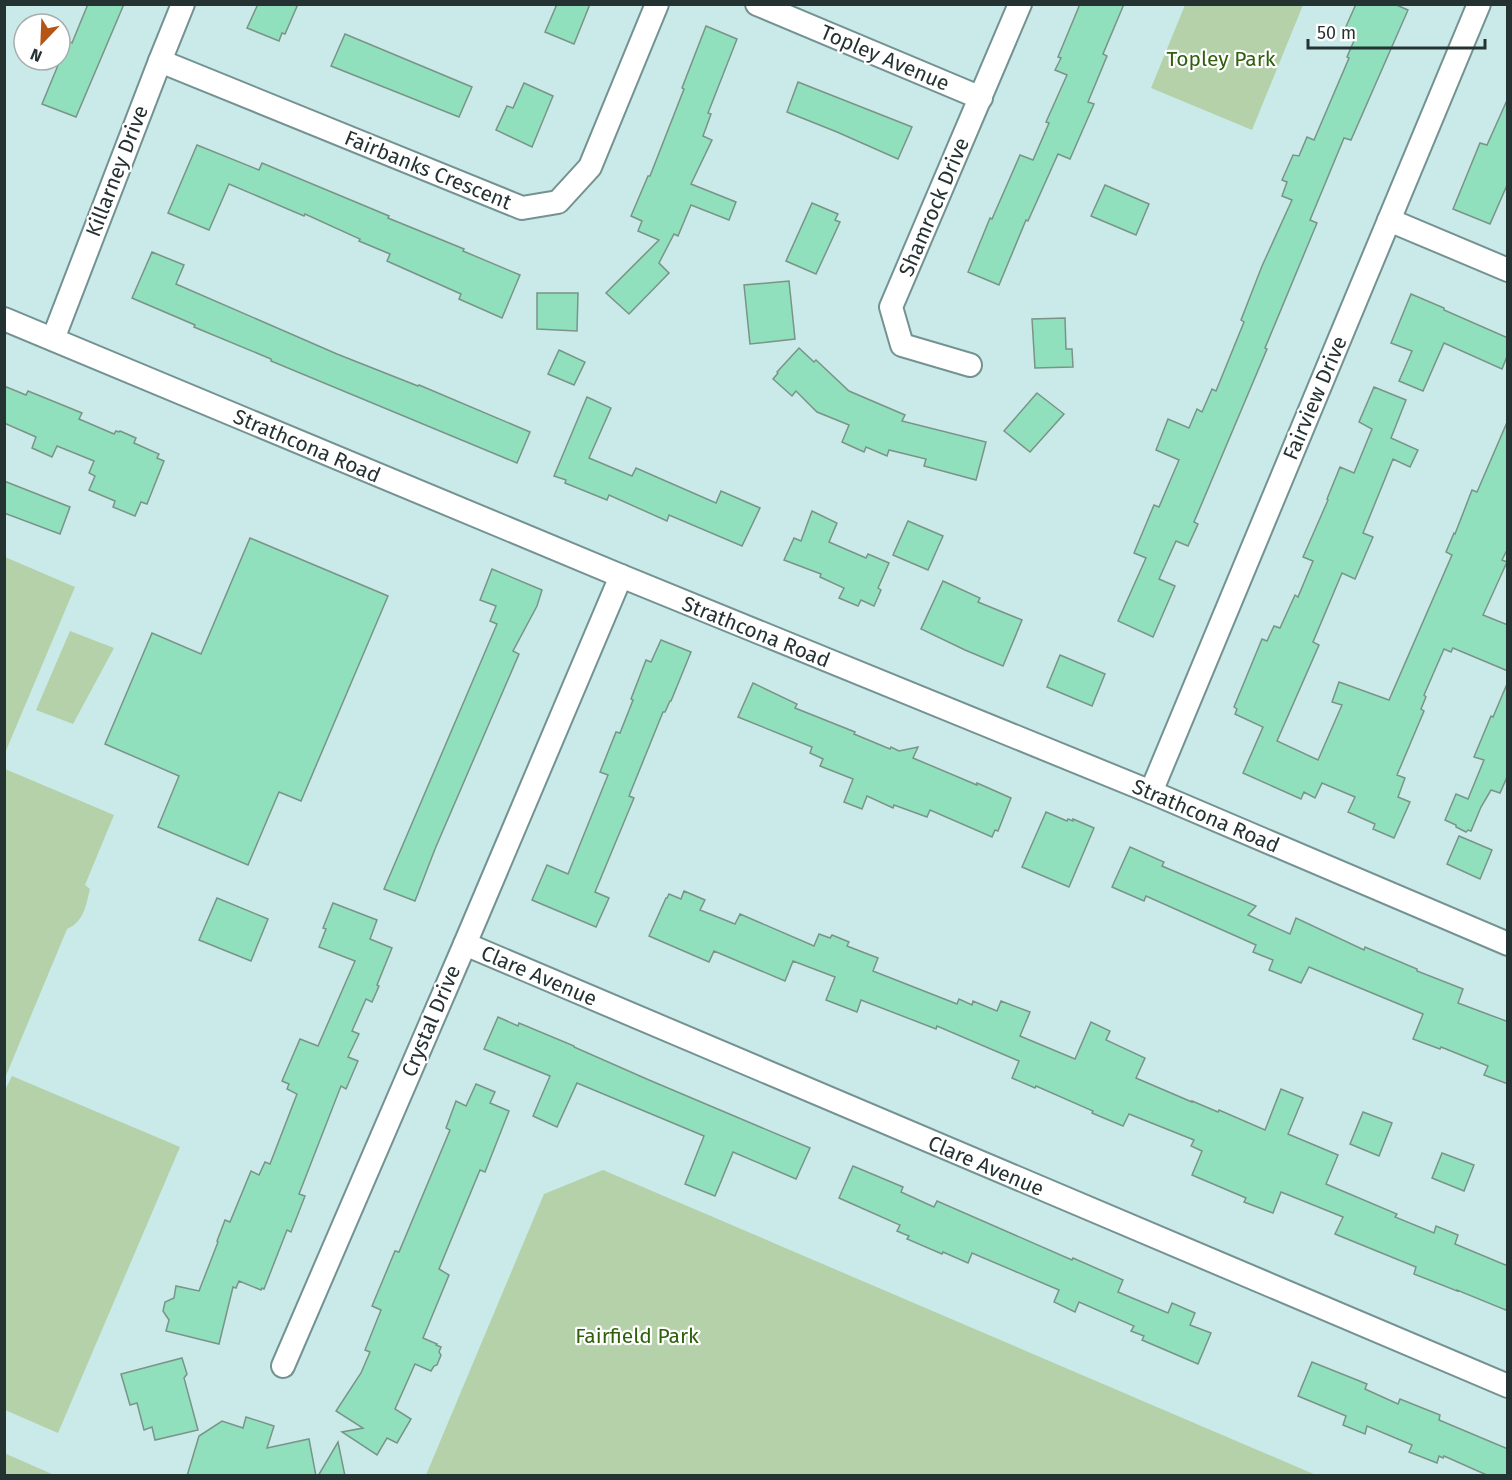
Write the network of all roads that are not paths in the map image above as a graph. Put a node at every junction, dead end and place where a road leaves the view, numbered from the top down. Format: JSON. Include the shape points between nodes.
{"nodes":[{"id":1,"x":183,"y":4,"type":"edge"},
{"id":2,"x":657,"y":4,"type":"edge"},
{"id":3,"x":757,"y":4,"type":"edge"},
{"id":4,"x":1020,"y":4,"type":"edge"},
{"id":5,"x":1479,"y":4,"type":"edge"},
{"id":6,"x":160,"y":61,"type":"junction"},
{"id":7,"x":981,"y":98,"type":"junction"},
{"id":8,"x":1389,"y":220,"type":"junction"},
{"id":9,"x":1508,"y":270,"type":"edge"},
{"id":10,"x":4,"y":319,"type":"edge"},
{"id":11,"x":52,"y":339,"type":"junction"},
{"id":12,"x":970,"y":365,"type":"dead end"},
{"id":13,"x":621,"y":576,"type":"junction"},
{"id":14,"x":1151,"y":792,"type":"junction"},
{"id":15,"x":465,"y":944,"type":"junction"},
{"id":16,"x":1508,"y":945,"type":"edge"},
{"id":17,"x":283,"y":1366,"type":"dead end"},
{"id":18,"x":1508,"y":1386,"type":"edge"}],
"edges":[{"from":1,"to":6,"type":"street","name":"Killarney Drive"},
{"from":2,"to":6,"type":"street","name":"Fairbanks Crescent","via":[[590,167],[558,202],[522,208]]},
{"from":3,"to":7,"type":"street","name":"Topley Avenue"},
{"from":4,"to":7,"type":"street","name":"Shamrock Drive"},
{"from":5,"to":8,"type":"street","name":"Fairview Drive"},
{"from":6,"to":11,"type":"street","name":"Killarney Drive"},
{"from":7,"to":12,"type":"street","name":"Shamrock Drive","via":[[891,307],[902,345]]},
{"from":8,"to":9,"type":"street"},
{"from":8,"to":14,"type":"street","name":"Fairview Drive"},
{"from":10,"to":11,"type":"street","name":"Strathcona Road"},
{"from":11,"to":13,"type":"street","name":"Strathcona Road"},
{"from":13,"to":14,"type":"street","name":"Strathcona Road"},
{"from":13,"to":15,"type":"street","name":"Crystal Drive"},
{"from":14,"to":16,"type":"street","name":"Strathcona Road"},
{"from":15,"to":17,"type":"street","name":"Crystal Drive"},
{"from":15,"to":18,"type":"street","name":"Clare Avenue"}]}
